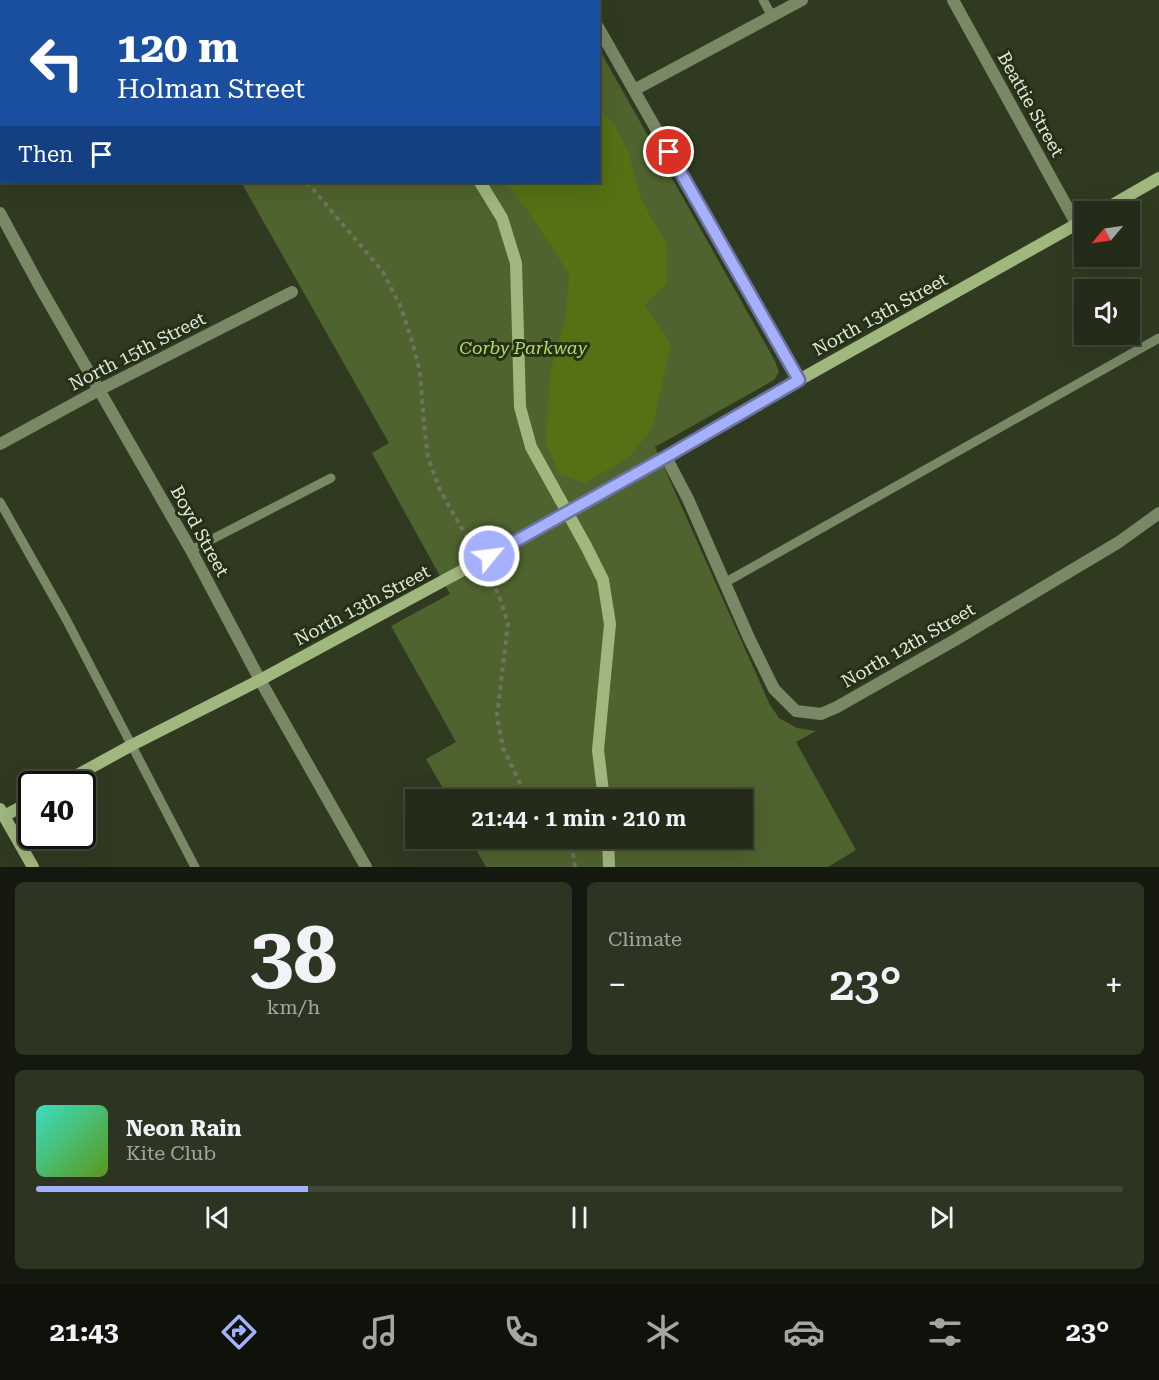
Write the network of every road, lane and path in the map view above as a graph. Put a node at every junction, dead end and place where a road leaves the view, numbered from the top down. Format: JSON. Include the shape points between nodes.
{"nodes":[{"id":1,"x":763,"y":0,"type":"edge"},
{"id":2,"x":802,"y":0,"type":"edge"},
{"id":3,"x":953,"y":0,"type":"edge"},
{"id":4,"x":772,"y":16,"type":"junction"},
{"id":5,"x":600,"y":30,"type":"edge"},
{"id":6,"x":634,"y":90,"type":"junction"},
{"id":7,"x":1159,"y":178,"type":"edge"},
{"id":8,"x":308,"y":183,"type":"edge"},
{"id":9,"x":481,"y":183,"type":"edge"},
{"id":10,"x":1119,"y":201,"type":"edge"},
{"id":11,"x":1074,"y":211,"type":"edge"},
{"id":12,"x":0,"y":213,"type":"edge"},
{"id":13,"x":1074,"y":227,"type":"edge"},
{"id":14,"x":292,"y":292,"type":"dead end"},
{"id":15,"x":1159,"y":338,"type":"edge"},
{"id":16,"x":799,"y":380,"type":"junction"},
{"id":17,"x":99,"y":390,"type":"junction"},
{"id":18,"x":0,"y":444,"type":"edge"},
{"id":19,"x":666,"y":457,"type":"junction"},
{"id":20,"x":331,"y":478,"type":"dead end"},
{"id":21,"x":0,"y":502,"type":"edge"},
{"id":22,"x":1159,"y":513,"type":"edge"},
{"id":23,"x":191,"y":550,"type":"junction"},
{"id":24,"x":485,"y":559,"type":"junction"},
{"id":25,"x":726,"y":582,"type":"junction"},
{"id":26,"x":260,"y":680,"type":"junction"},
{"id":27,"x":132,"y":745,"type":"junction"},
{"id":28,"x":85,"y":771,"type":"edge"},
{"id":29,"x":525,"y":789,"type":"edge"},
{"id":30,"x":603,"y":789,"type":"edge"},
{"id":31,"x":18,"y":807,"type":"edge"},
{"id":32,"x":1,"y":814,"type":"edge"},
{"id":33,"x":572,"y":849,"type":"edge"},
{"id":34,"x":608,"y":849,"type":"edge"},
{"id":35,"x":33,"y":867,"type":"edge"},
{"id":36,"x":195,"y":867,"type":"edge"},
{"id":37,"x":366,"y":867,"type":"edge"},
{"id":38,"x":575,"y":867,"type":"edge"},
{"id":39,"x":609,"y":867,"type":"edge"}],
"edges":[{"from":1,"to":4,"type":"lane"},
{"from":2,"to":4,"type":"street"},
{"from":3,"to":11,"type":"street","name":"Beattie Street"},
{"from":4,"to":6,"type":"street"},
{"from":5,"to":6,"type":"street"},
{"from":6,"to":16,"type":"street"},
{"from":7,"to":10,"type":"street"},
{"from":8,"to":24,"type":"path","via":[[383,273],[400,305],[420,372],[428,458],[440,490]]},
{"from":9,"to":30,"type":"street","via":[[502,218],[516,263],[520,407],[531,447],[603,580],[610,624],[598,750]]},
{"from":12,"to":17,"type":"street","name":"Boyd Street"},
{"from":13,"to":16,"type":"street","name":"North 13th Street"},
{"from":14,"to":17,"type":"street","name":"North 15th Street"},
{"from":15,"to":25,"type":"lane"},
{"from":16,"to":19,"type":"street","name":"North 13th Street"},
{"from":17,"to":18,"type":"street","name":"North 15th Street"},
{"from":17,"to":23,"type":"street","name":"Boyd Street"},
{"from":19,"to":24,"type":"street","name":"North 13th Street","bridge":true},
{"from":19,"to":25,"type":"street","name":"North 12th Street"},
{"from":20,"to":23,"type":"lane"},
{"from":21,"to":27,"type":"lane"},
{"from":22,"to":25,"type":"street","name":"North 12th Street","via":[[1119,542],[956,640],[821,714],[796,711],[774,689]]},
{"from":23,"to":26,"type":"street","name":"Boyd Street"},
{"from":24,"to":26,"type":"street","name":"North 13th Street"},
{"from":24,"to":29,"type":"path","via":[[508,623],[497,716],[503,748]]},
{"from":26,"to":27,"type":"street","name":"North 13th Street"},
{"from":26,"to":37,"type":"street","name":"Boyd Street"},
{"from":27,"to":28,"type":"street","name":"North 13th Street"},
{"from":27,"to":36,"type":"lane"},
{"from":31,"to":32,"type":"street"},
{"from":32,"to":35,"type":"street"},
{"from":33,"to":38,"type":"path"},
{"from":34,"to":39,"type":"street"}]}
